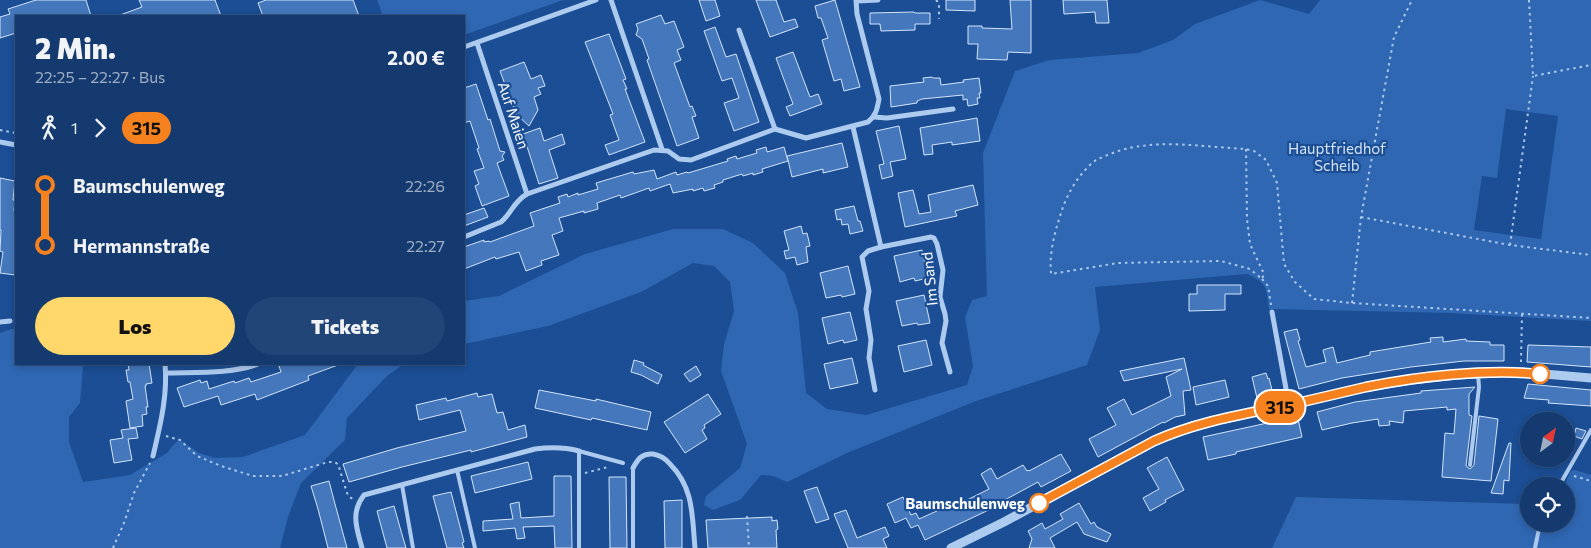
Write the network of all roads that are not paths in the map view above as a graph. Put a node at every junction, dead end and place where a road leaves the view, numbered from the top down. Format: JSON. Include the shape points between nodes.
{"nodes":[{"id":1,"x":596,"y":0,"type":"edge"},
{"id":2,"x":611,"y":0,"type":"edge"},
{"id":3,"x":856,"y":0,"type":"edge"},
{"id":4,"x":878,"y":0,"type":"edge"},
{"id":5,"x":739,"y":30,"type":"dead end"},
{"id":6,"x":477,"y":43,"type":"junction"},
{"id":7,"x":465,"y":47,"type":"edge"},
{"id":8,"x":953,"y":109,"type":"dead end"},
{"id":9,"x":874,"y":117,"type":"junction"},
{"id":10,"x":853,"y":127,"type":"junction"},
{"id":11,"x":774,"y":129,"type":"junction"},
{"id":12,"x":0,"y":142,"type":"edge"},
{"id":13,"x":15,"y":145,"type":"edge"},
{"id":14,"x":662,"y":149,"type":"junction"},
{"id":15,"x":527,"y":194,"type":"junction"},
{"id":16,"x":465,"y":237,"type":"edge"},
{"id":17,"x":881,"y":246,"type":"junction"},
{"id":18,"x":1272,"y":312,"type":"road end"},
{"id":19,"x":10,"y":321,"type":"dead end"},
{"id":20,"x":0,"y":322,"type":"edge"},
{"id":21,"x":165,"y":365,"type":"edge"},
{"id":22,"x":254,"y":365,"type":"edge"},
{"id":23,"x":950,"y":372,"type":"dead end"},
{"id":24,"x":166,"y":373,"type":"junction"},
{"id":25,"x":1478,"y":374,"type":"junction"},
{"id":26,"x":1591,"y":378,"type":"edge"},
{"id":27,"x":875,"y":390,"type":"dead end"},
{"id":28,"x":1290,"y":405,"type":"junction"},
{"id":29,"x":1591,"y":430,"type":"edge"},
{"id":30,"x":579,"y":451,"type":"junction"},
{"id":31,"x":154,"y":456,"type":"road end"},
{"id":32,"x":623,"y":463,"type":"dead end"},
{"id":33,"x":1470,"y":465,"type":"dead end"},
{"id":34,"x":633,"y":468,"type":"joint"},
{"id":35,"x":457,"y":470,"type":"junction"},
{"id":36,"x":1564,"y":477,"type":"edge"},
{"id":37,"x":402,"y":485,"type":"junction"},
{"id":38,"x":1538,"y":532,"type":"edge"},
{"id":39,"x":362,"y":548,"type":"edge"},
{"id":40,"x":413,"y":548,"type":"edge"},
{"id":41,"x":475,"y":548,"type":"edge"},
{"id":42,"x":579,"y":548,"type":"edge"},
{"id":43,"x":633,"y":548,"type":"edge"},
{"id":44,"x":695,"y":548,"type":"edge"},
{"id":45,"x":951,"y":548,"type":"edge"},
{"id":46,"x":1535,"y":548,"type":"edge"}],
"edges":[{"from":1,"to":6,"type":"street"},
{"from":2,"to":14,"type":"street"},
{"from":3,"to":4,"type":"street"},
{"from":3,"to":9,"type":"street","via":[[879,100]]},
{"from":5,"to":11,"type":"street"},
{"from":6,"to":7,"type":"street"},
{"from":6,"to":15,"type":"street","name":"Auf Maien"},
{"from":8,"to":9,"type":"street"},
{"from":9,"to":10,"type":"street"},
{"from":10,"to":11,"type":"street","via":[[806,138]]},
{"from":10,"to":17,"type":"street"},
{"from":11,"to":14,"type":"street","via":[[691,160],[679,159]]},
{"from":12,"to":13,"type":"street"},
{"from":14,"to":15,"type":"street"},
{"from":15,"to":16,"type":"street","via":[[501,222]]},
{"from":17,"to":23,"type":"street","name":"Im Sand","via":[[934,238],[943,270],[940,297],[946,314],[942,344]]},
{"from":17,"to":27,"type":"street","name":"Im Sand","via":[[862,257],[870,291],[866,309]]},
{"from":18,"to":28,"type":"street"},
{"from":19,"to":20,"type":"street"},
{"from":21,"to":24,"type":"street"},
{"from":22,"to":24,"type":"street"},
{"from":24,"to":31,"type":"street","via":[[164,408]]},
{"from":25,"to":26,"type":"street","via":[[1521,372]]},
{"from":25,"to":28,"type":"street","via":[[1377,385]]},
{"from":25,"to":33,"type":"lane"},
{"from":28,"to":45,"type":"street","via":[[1174,432]]},
{"from":29,"to":36,"type":"lane"},
{"from":30,"to":32,"type":"lane"},
{"from":30,"to":35,"type":"street","via":[[564,447],[535,449]]},
{"from":30,"to":42,"type":"lane"},
{"from":34,"to":43,"type":"lane"},
{"from":34,"to":44,"type":"street","via":[[641,456],[657,454],[674,468],[690,495]]},
{"from":35,"to":37,"type":"street"},
{"from":35,"to":41,"type":"lane"},
{"from":37,"to":39,"type":"street","via":[[364,495],[359,502],[356,523]]},
{"from":37,"to":40,"type":"lane"},
{"from":38,"to":46,"type":"lane"}]}
